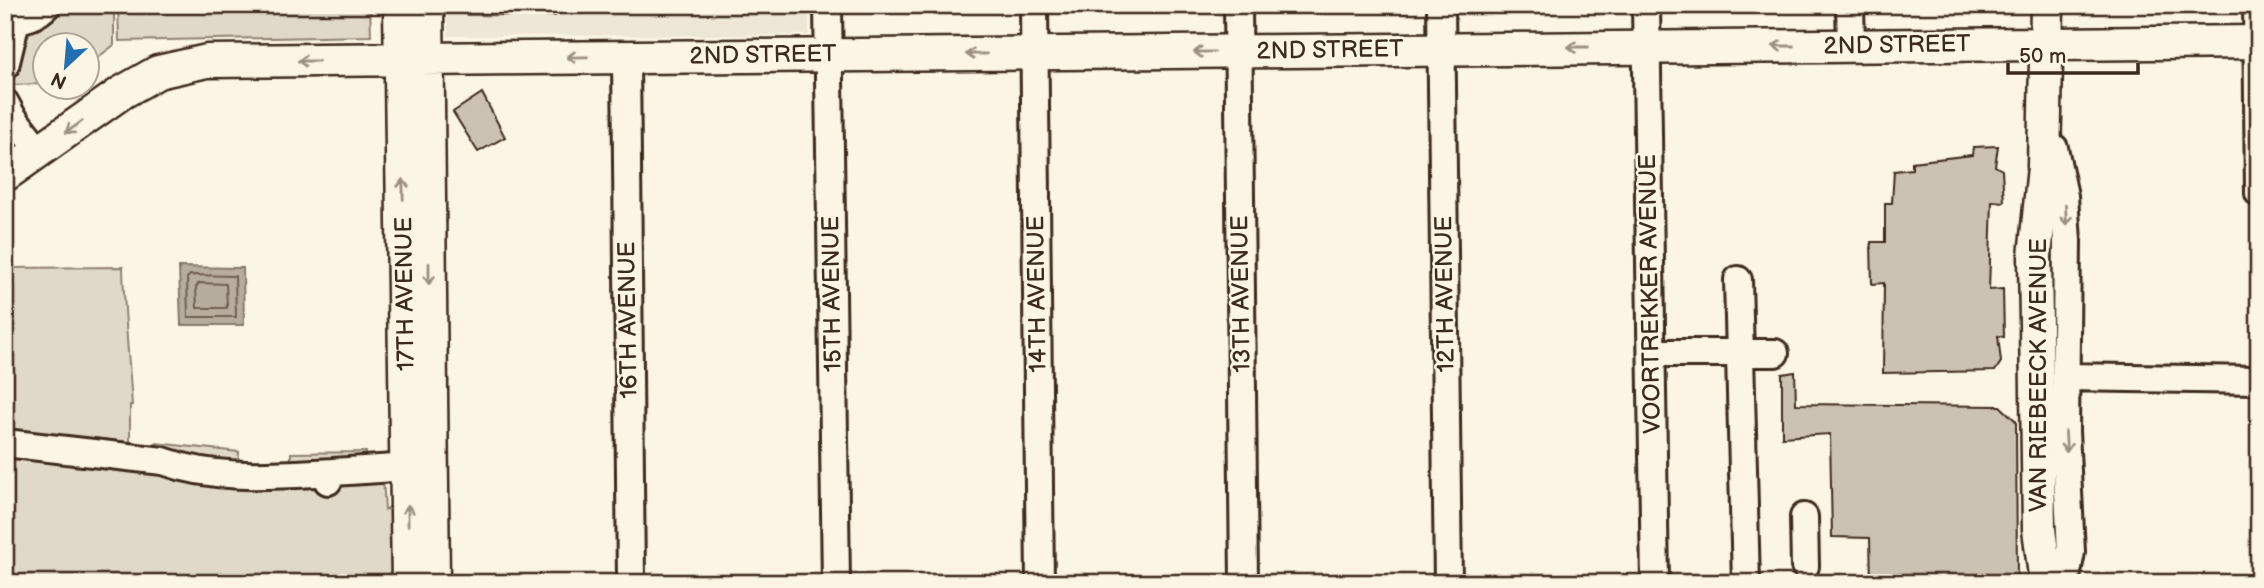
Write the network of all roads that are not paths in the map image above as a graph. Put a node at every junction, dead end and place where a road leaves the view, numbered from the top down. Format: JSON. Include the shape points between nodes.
{"nodes":[{"id":1,"x":47,"y":5,"type":"edge"},
{"id":2,"x":400,"y":5,"type":"edge"},
{"id":3,"x":427,"y":5,"type":"edge"},
{"id":4,"x":828,"y":5,"type":"edge"},
{"id":5,"x":1034,"y":5,"type":"edge"},
{"id":6,"x":1238,"y":5,"type":"edge"},
{"id":7,"x":1441,"y":5,"type":"edge"},
{"id":8,"x":1646,"y":5,"type":"edge"},
{"id":9,"x":1850,"y":5,"type":"edge"},
{"id":10,"x":2047,"y":5,"type":"edge"},
{"id":11,"x":2064,"y":5,"type":"edge"},
{"id":12,"x":2257,"y":5,"type":"edge"},
{"id":13,"x":11,"y":19,"type":"edge"},
{"id":14,"x":2258,"y":41,"type":"edge"},
{"id":15,"x":2056,"y":43,"type":"junction"},
{"id":16,"x":1851,"y":46,"type":"junction"},
{"id":17,"x":1646,"y":47,"type":"junction"},
{"id":18,"x":1442,"y":48,"type":"junction"},
{"id":19,"x":1238,"y":51,"type":"junction"},
{"id":20,"x":829,"y":54,"type":"junction"},
{"id":21,"x":1035,"y":54,"type":"junction"},
{"id":22,"x":626,"y":57,"type":"junction"},
{"id":23,"x":414,"y":59,"type":"junction"},
{"id":24,"x":342,"y":61,"type":"junction"},
{"id":25,"x":5,"y":66,"type":"edge"},
{"id":26,"x":5,"y":103,"type":"edge"},
{"id":27,"x":402,"y":117,"type":"junction"},
{"id":28,"x":40,"y":152,"type":"junction"},
{"id":29,"x":2049,"y":157,"type":"junction"},
{"id":30,"x":5,"y":175,"type":"edge"},
{"id":31,"x":2259,"y":193,"type":"edge"},
{"id":32,"x":1738,"y":280,"type":"dead end"},
{"id":33,"x":1652,"y":352,"type":"junction"},
{"id":34,"x":1775,"y":352,"type":"dead end"},
{"id":35,"x":1741,"y":354,"type":"junction"},
{"id":36,"x":2066,"y":377,"type":"junction"},
{"id":37,"x":2259,"y":380,"type":"edge"},
{"id":38,"x":5,"y":443,"type":"edge"},
{"id":39,"x":419,"y":465,"type":"junction"},
{"id":40,"x":1804,"y":517,"type":"dead end"},
{"id":41,"x":1805,"y":566,"type":"dead end"},
{"id":42,"x":408,"y":583,"type":"edge"},
{"id":43,"x":432,"y":583,"type":"edge"},
{"id":44,"x":631,"y":583,"type":"edge"},
{"id":45,"x":836,"y":583,"type":"edge"},
{"id":46,"x":1040,"y":583,"type":"edge"},
{"id":47,"x":1244,"y":583,"type":"edge"},
{"id":48,"x":1448,"y":583,"type":"edge"},
{"id":49,"x":1654,"y":583,"type":"edge"},
{"id":50,"x":1746,"y":583,"type":"edge"},
{"id":51,"x":2046,"y":583,"type":"edge"},
{"id":52,"x":2065,"y":583,"type":"edge"}],
"edges":[{"from":1,"to":13,"type":"street","via":[[40,12]]},
{"from":2,"to":23,"type":"main road","name":"17TH AVENUE"},
{"from":3,"to":23,"type":"main road","name":"17TH AVENUE"},
{"from":4,"to":20,"type":"street","name":"15TH AVENUE"},
{"from":5,"to":21,"type":"street","name":"14TH AVENUE"},
{"from":6,"to":19,"type":"street","name":"13TH AVENUE"},
{"from":7,"to":18,"type":"street","name":"12TH AVENUE"},
{"from":8,"to":17,"type":"street","name":"VOORTREKKER AVENUE"},
{"from":9,"to":16,"type":"street"},
{"from":10,"to":15,"type":"main road","name":"VAN RIEBEECK AVENUE"},
{"from":11,"to":15,"type":"main road","name":"VAN RIEBEECK AVENUE"},
{"from":12,"to":14,"type":"street"},
{"from":13,"to":25,"type":"street"},
{"from":14,"to":15,"type":"main road","name":"2ND STREET"},
{"from":14,"to":31,"type":"street"},
{"from":15,"to":16,"type":"main road","name":"2ND STREET"},
{"from":15,"to":29,"type":"main road","name":"VAN RIEBEECK AVENUE"},
{"from":16,"to":17,"type":"main road","name":"2ND STREET","one_way":true},
{"from":17,"to":18,"type":"main road","name":"2ND STREET","one_way":true},
{"from":17,"to":33,"type":"street","name":"VOORTREKKER AVENUE"},
{"from":18,"to":19,"type":"main road","name":"2ND STREET"},
{"from":18,"to":48,"type":"street","name":"12TH AVENUE"},
{"from":19,"to":21,"type":"main road","name":"2ND STREET","one_way":true},
{"from":19,"to":47,"type":"street","name":"13TH AVENUE"},
{"from":21,"to":20,"type":"main road","name":"2ND STREET","one_way":true},
{"from":20,"to":22,"type":"main road","name":"2ND STREET"},
{"from":20,"to":45,"type":"street","name":"15TH AVENUE"},
{"from":21,"to":46,"type":"street","name":"14TH AVENUE"},
{"from":22,"to":23,"type":"main road","name":"2ND STREET","one_way":true},
{"from":22,"to":44,"type":"street","name":"16TH AVENUE"},
{"from":23,"to":24,"type":"main road","name":"2ND STREET"},
{"from":23,"to":27,"type":"main road","name":"17TH AVENUE"},
{"from":23,"to":39,"type":"main road","name":"17TH AVENUE","one_way":true},
{"from":24,"to":27,"type":"main road","via":[[385,90]]},
{"from":24,"to":28,"type":"main road","name":"2ND STREET","one_way":true,"via":[[207,61],[158,72]]},
{"from":26,"to":28,"type":"street"},
{"from":39,"to":27,"type":"main road","name":"17TH AVENUE","one_way":true},
{"from":28,"to":30,"type":"main road","name":"2ND STREET"},
{"from":29,"to":36,"type":"street","one_way":true,"via":[[2064,196],[2066,218]]},
{"from":29,"to":51,"type":"main road","name":"VAN RIEBEECK AVENUE","via":[[2035,257],[2039,529]]},
{"from":32,"to":35,"type":"street"},
{"from":33,"to":35,"type":"street"},
{"from":33,"to":49,"type":"street","name":"VOORTREKKER AVENUE"},
{"from":34,"to":35,"type":"street"},
{"from":35,"to":50,"type":"street"},
{"from":36,"to":37,"type":"street"},
{"from":36,"to":52,"type":"street","one_way":true,"via":[[2071,552]]},
{"from":38,"to":39,"type":"street","via":[[163,461],[232,476],[330,476]]},
{"from":42,"to":39,"type":"main road","name":"17TH AVENUE","one_way":true},
{"from":39,"to":43,"type":"main road","name":"17TH AVENUE"},
{"from":40,"to":41,"type":"street"}]}
